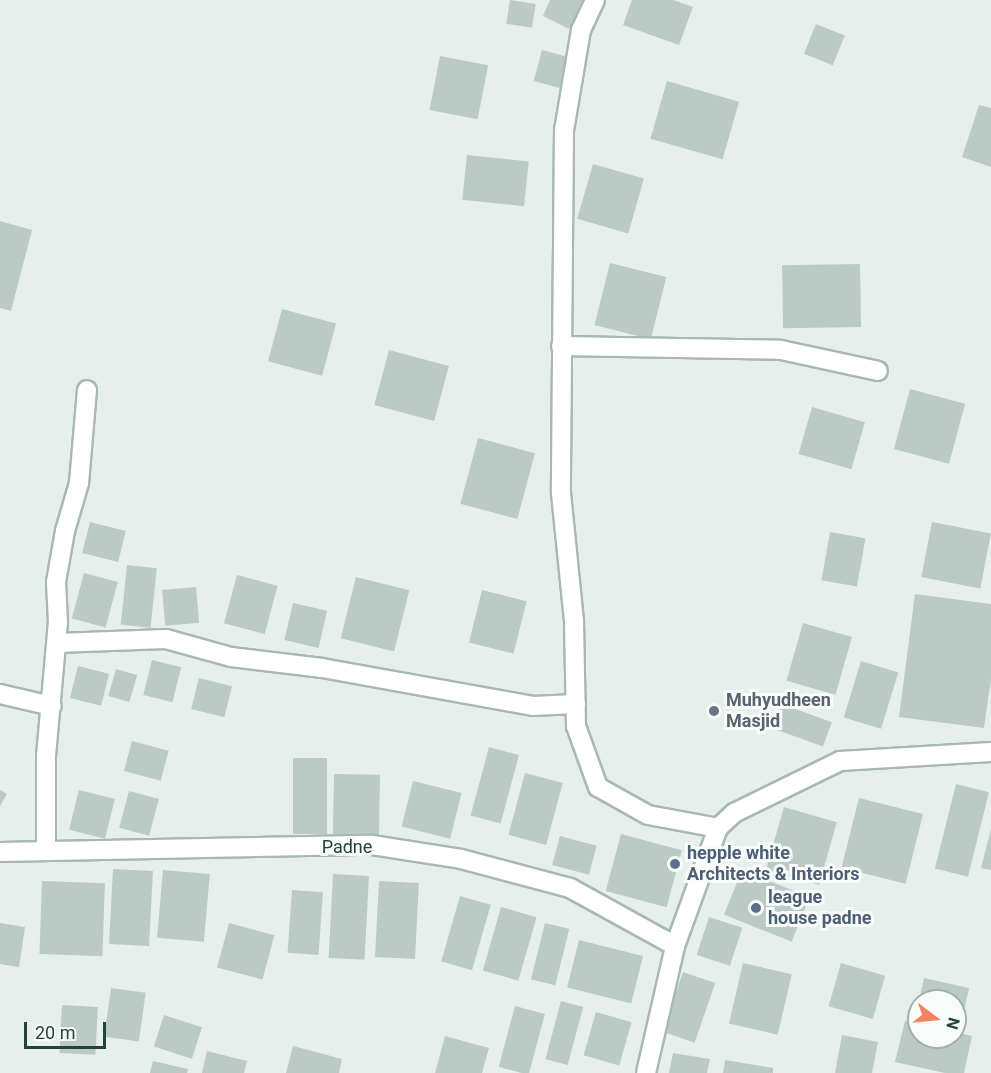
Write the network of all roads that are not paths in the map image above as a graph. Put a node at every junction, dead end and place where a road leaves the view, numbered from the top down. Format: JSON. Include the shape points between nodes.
{"nodes":[{"id":1,"x":595,"y":0,"type":"edge"},
{"id":2,"x":561,"y":346,"type":"junction"},
{"id":3,"x":878,"y":371,"type":"dead end"},
{"id":4,"x":87,"y":390,"type":"dead end"},
{"id":5,"x":57,"y":644,"type":"junction"},
{"id":6,"x":0,"y":694,"type":"edge"},
{"id":7,"x":576,"y":704,"type":"junction"},
{"id":8,"x":52,"y":706,"type":"junction"},
{"id":9,"x":991,"y":752,"type":"edge"},
{"id":10,"x":718,"y":828,"type":"junction"},
{"id":11,"x":46,"y":851,"type":"junction"},
{"id":12,"x":0,"y":852,"type":"edge"},
{"id":13,"x":675,"y":946,"type":"junction"},
{"id":14,"x":646,"y":1073,"type":"edge"}],
"edges":[{"from":1,"to":2,"type":"street","via":[[581,30],[564,130]]},
{"from":2,"to":3,"type":"street","via":[[782,350]]},
{"from":2,"to":7,"type":"street","via":[[561,493],[574,622]]},
{"from":4,"to":5,"type":"street","via":[[80,483],[65,531],[56,582]]},
{"from":5,"to":7,"type":"street","via":[[166,639],[231,657],[322,668],[533,706]]},
{"from":5,"to":8,"type":"street"},
{"from":6,"to":8,"type":"street"},
{"from":7,"to":10,"type":"street","via":[[576,726],[598,788],[648,815]]},
{"from":8,"to":11,"type":"street","via":[[46,756]]},
{"from":9,"to":10,"type":"street","via":[[840,761],[734,813]]},
{"from":10,"to":13,"type":"street"},
{"from":11,"to":12,"type":"street","name":"Padne"},
{"from":11,"to":13,"type":"street","name":"Padne","via":[[372,845],[461,859],[570,888]]},
{"from":13,"to":14,"type":"street"}]}
